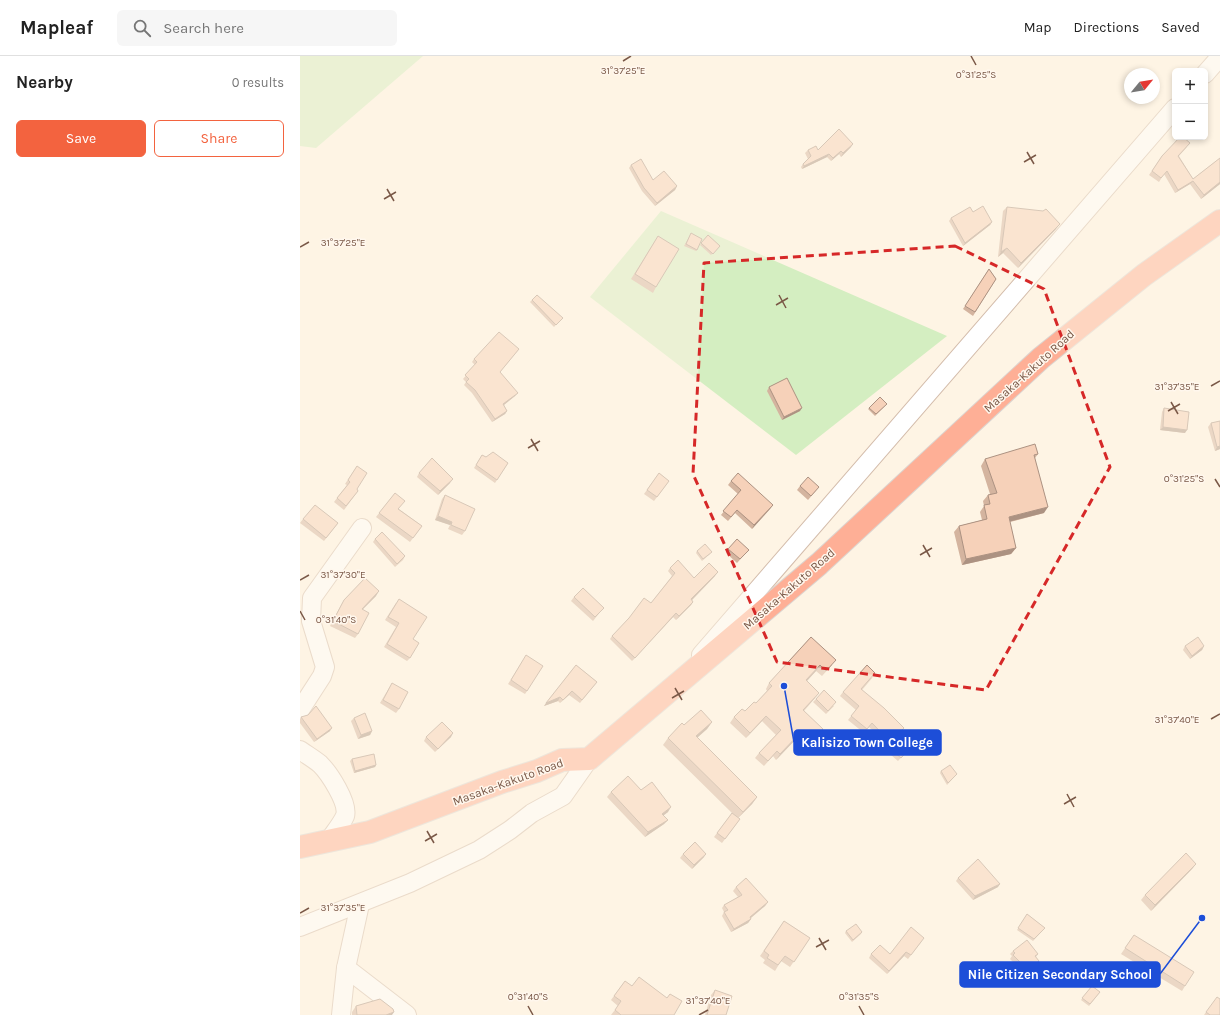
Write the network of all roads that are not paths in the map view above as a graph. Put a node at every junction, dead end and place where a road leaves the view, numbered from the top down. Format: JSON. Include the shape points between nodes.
{"nodes":[{"id":1,"x":1220,"y":57,"type":"edge"},
{"id":2,"x":1208,"y":71,"type":"edge"},
{"id":3,"x":1172,"y":111,"type":"edge"},
{"id":4,"x":1220,"y":222,"type":"edge"},
{"id":5,"x":362,"y":528,"type":"dead end"},
{"id":6,"x":674,"y":685,"type":"junction"},
{"id":7,"x":300,"y":710,"type":"edge"},
{"id":8,"x":300,"y":750,"type":"edge"},
{"id":9,"x":589,"y":759,"type":"junction"},
{"id":10,"x":328,"y":842,"type":"junction"},
{"id":11,"x":300,"y":847,"type":"edge"},
{"id":12,"x":360,"y":904,"type":"junction"},
{"id":13,"x":300,"y":927,"type":"edge"},
{"id":14,"x":346,"y":968,"type":"junction"},
{"id":15,"x":342,"y":1015,"type":"edge"},
{"id":16,"x":407,"y":1015,"type":"edge"}],
"edges":[{"from":1,"to":2,"type":"street"},
{"from":3,"to":6,"type":"street"},
{"from":4,"to":6,"type":"highway","name":"Masaka-Kakuto Road","via":[[1144,275],[1041,358],[819,564],[710,658]]},
{"from":5,"to":7,"type":"street","via":[[312,598],[311,621],[325,666],[322,676]]},
{"from":6,"to":9,"type":"highway","name":"Masaka-Kakuto Road"},
{"from":8,"to":10,"type":"street","via":[[329,773],[346,809],[345,816]]},
{"from":9,"to":10,"type":"highway","name":"Masaka-Kakuto Road","via":[[562,760],[370,832]]},
{"from":9,"to":12,"type":"street","via":[[563,796],[532,813],[480,850]]},
{"from":10,"to":11,"type":"highway","name":"Masaka-Kakuto Road"},
{"from":12,"to":13,"type":"street"},
{"from":12,"to":14,"type":"street"},
{"from":14,"to":15,"type":"street"},
{"from":14,"to":16,"type":"street"}]}
